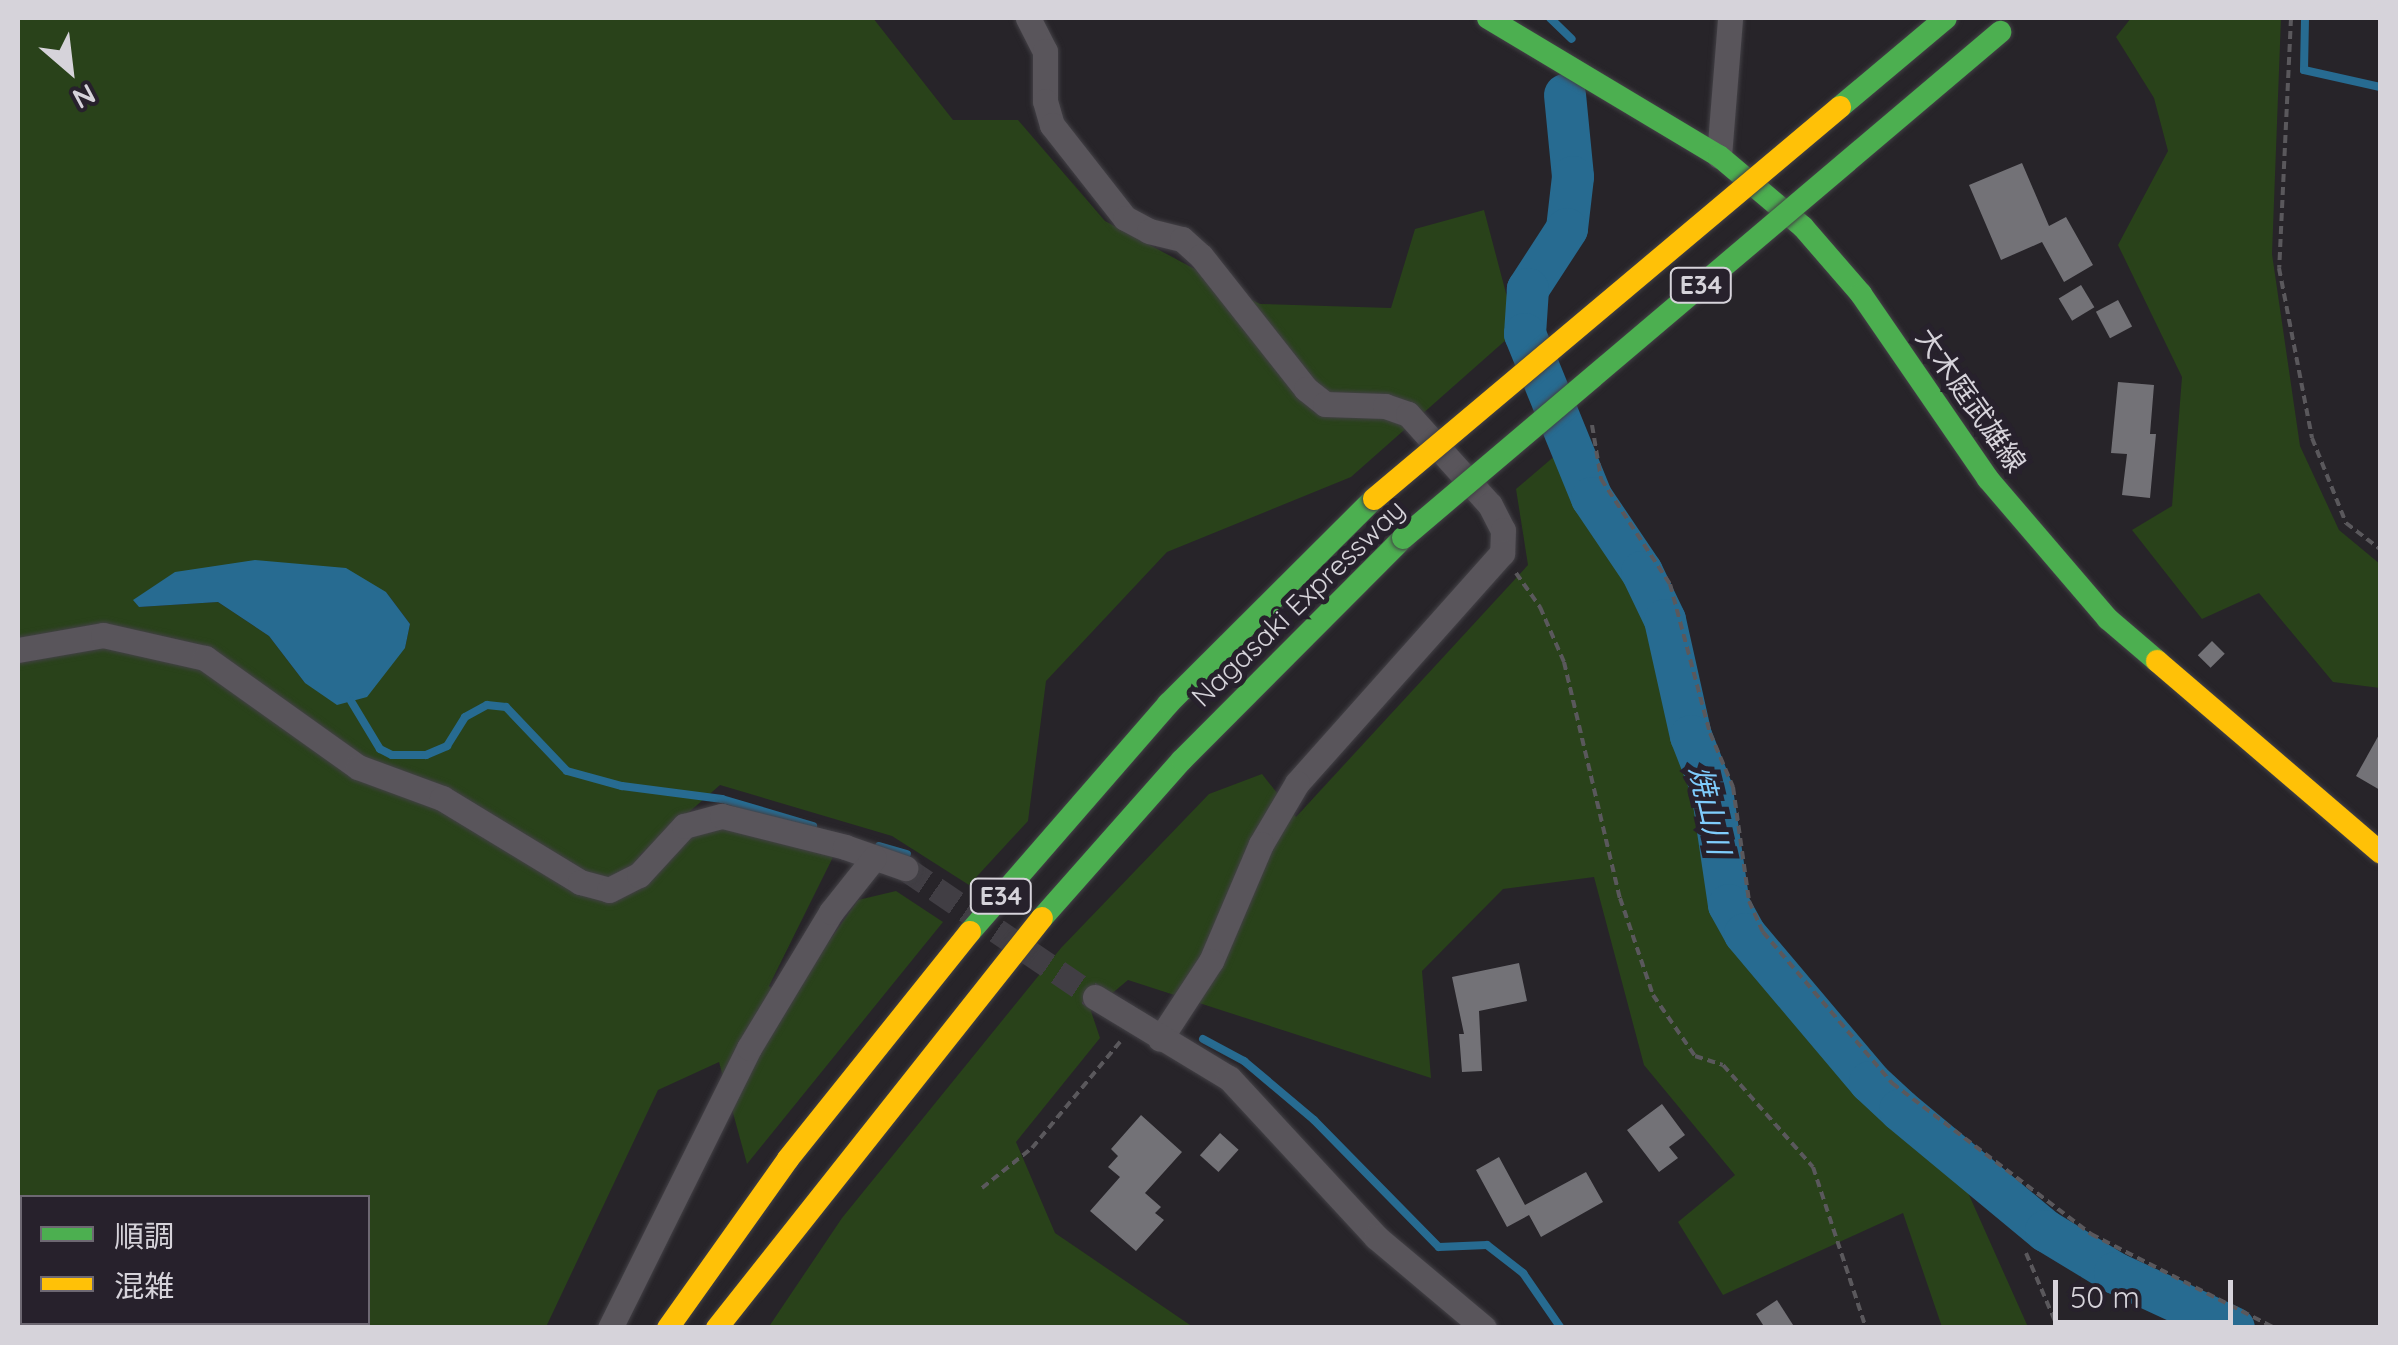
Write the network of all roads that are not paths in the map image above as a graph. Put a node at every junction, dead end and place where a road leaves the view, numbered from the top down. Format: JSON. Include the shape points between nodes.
{"nodes":[{"id":1,"x":1028,"y":18,"type":"edge"},
{"id":2,"x":1488,"y":18,"type":"edge"},
{"id":3,"x":1730,"y":18,"type":"edge"},
{"id":4,"x":1946,"y":18,"type":"edge"},
{"id":5,"x":2009,"y":25,"type":"edge"},
{"id":6,"x":1719,"y":156,"type":"junction"},
{"id":7,"x":18,"y":650,"type":"edge"},
{"id":8,"x":2380,"y":852,"type":"edge"},
{"id":9,"x":874,"y":858,"type":"junction"},
{"id":10,"x":905,"y":868,"type":"tunnel mouth"},
{"id":11,"x":1095,"y":997,"type":"tunnel mouth"},
{"id":12,"x":1160,"y":1039,"type":"junction"},
{"id":13,"x":610,"y":1328,"type":"edge"},
{"id":14,"x":668,"y":1328,"type":"edge"},
{"id":15,"x":717,"y":1328,"type":"edge"},
{"id":16,"x":1484,"y":1328,"type":"edge"}],
"edges":[{"from":1,"to":12,"type":"street","via":[[1045,51],[1052,125],[1124,218],[1182,239],[1201,256],[1306,390],[1325,404],[1385,406],[1408,414],[1490,505],[1503,530],[1502,553],[1297,783],[1261,844],[1212,961]]},
{"from":2,"to":6,"type":"main road","name":"大木庭武雄線"},
{"from":3,"to":6,"type":"street"},
{"from":4,"to":14,"type":"main road","name":"Nagasaki Expressway","number":"E34","bridge":true,"via":[[1374,499],[1168,704],[978,922],[788,1160]]},
{"from":5,"to":15,"type":"main road","name":"Nagasaki Expressway","number":"E34","bridge":true,"via":[[1403,538],[1182,760],[1003,962]]},
{"from":6,"to":8,"type":"main road","name":"大木庭武雄線","via":[[1803,227],[1861,294],[2016,516],[2108,619]]},
{"from":7,"to":9,"type":"street","via":[[103,636],[205,658],[358,767],[442,798],[580,882],[609,890],[638,875],[684,826],[722,816]]},
{"from":9,"to":10,"type":"street"},
{"from":9,"to":13,"type":"street","via":[[831,912],[749,1048]]},
{"from":11,"to":12,"type":"street"},
{"from":12,"to":16,"type":"street","via":[[1230,1078],[1376,1237]]}]}
